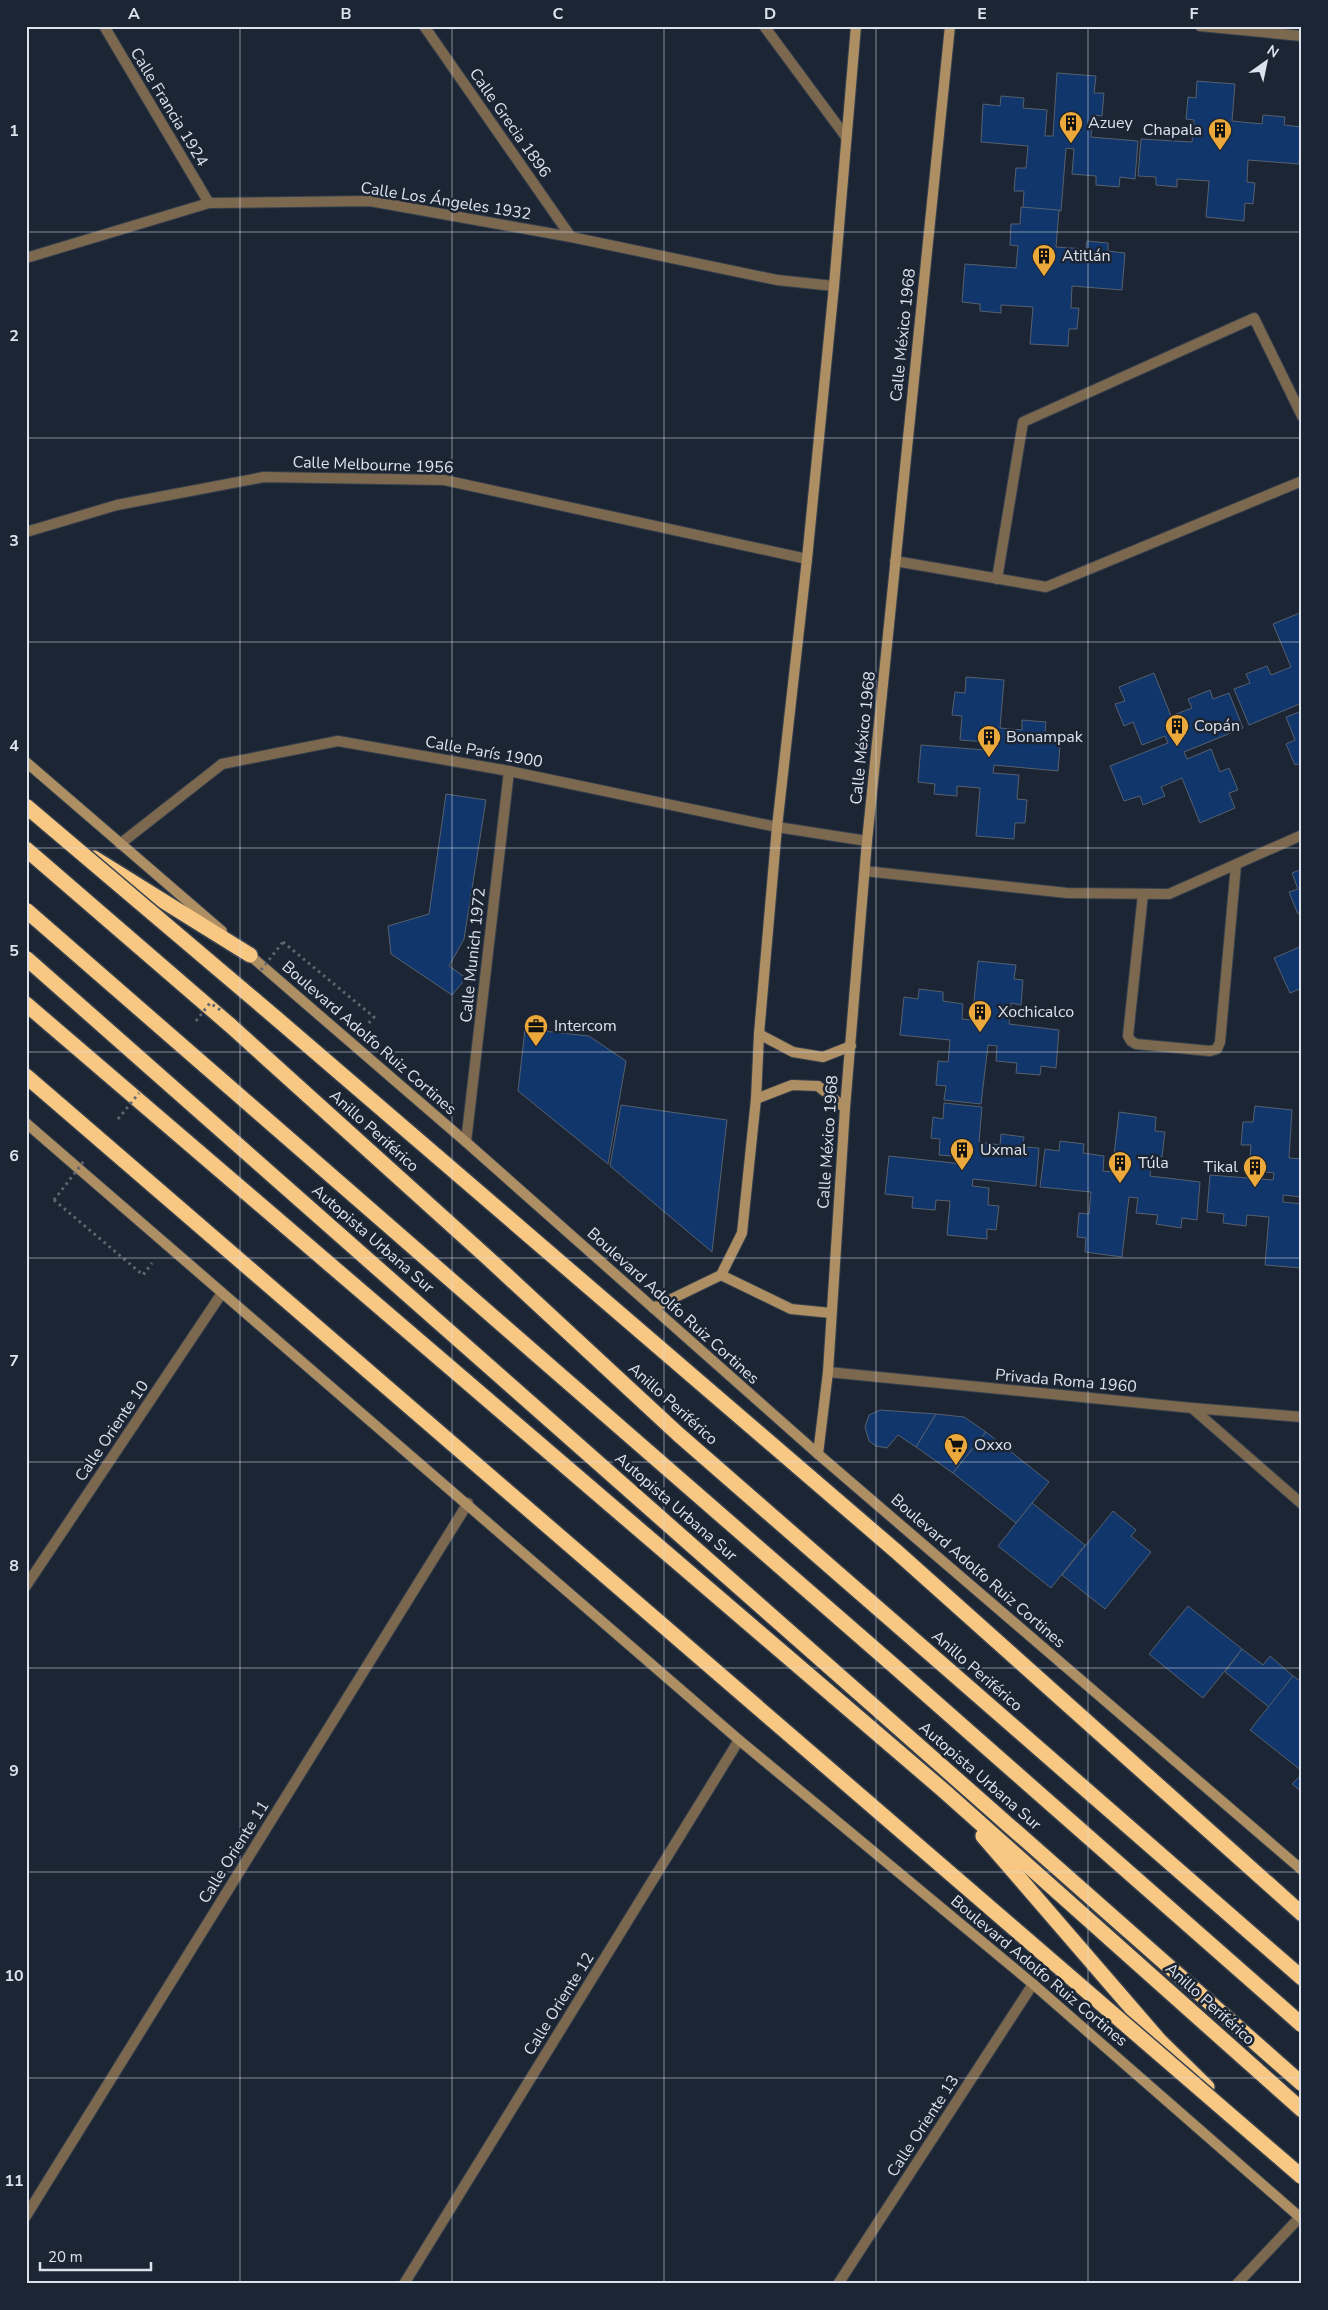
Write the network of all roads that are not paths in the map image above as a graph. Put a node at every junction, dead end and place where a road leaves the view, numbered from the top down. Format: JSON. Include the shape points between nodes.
{"nodes":[{"id":1,"x":104,"y":26,"type":"edge"},
{"id":2,"x":424,"y":26,"type":"edge"},
{"id":3,"x":764,"y":26,"type":"edge"},
{"id":4,"x":856,"y":26,"type":"edge"},
{"id":5,"x":950,"y":26,"type":"edge"},
{"id":6,"x":1200,"y":26,"type":"edge"},
{"id":7,"x":1302,"y":36,"type":"edge"},
{"id":8,"x":846,"y":137,"type":"junction"},
{"id":9,"x":209,"y":202,"type":"junction"},
{"id":10,"x":571,"y":237,"type":"junction"},
{"id":11,"x":26,"y":258,"type":"edge"},
{"id":12,"x":834,"y":286,"type":"junction"},
{"id":13,"x":1302,"y":416,"type":"edge"},
{"id":14,"x":1302,"y":481,"type":"edge"},
{"id":15,"x":26,"y":532,"type":"edge"},
{"id":16,"x":807,"y":559,"type":"junction"},
{"id":17,"x":896,"y":561,"type":"junction"},
{"id":18,"x":997,"y":579,"type":"junction"},
{"id":19,"x":26,"y":762,"type":"edge"},
{"id":20,"x":509,"y":771,"type":"junction"},
{"id":21,"x":26,"y":806,"type":"edge"},
{"id":22,"x":26,"y":816,"type":"edge"},
{"id":23,"x":777,"y":827,"type":"junction"},
{"id":24,"x":1302,"y":835,"type":"edge"},
{"id":25,"x":867,"y":841,"type":"junction"},
{"id":26,"x":120,"y":844,"type":"junction"},
{"id":27,"x":26,"y":849,"type":"edge"},
{"id":28,"x":1236,"y":864,"type":"junction"},
{"id":29,"x":865,"y":871,"type":"junction"},
{"id":30,"x":1143,"y":894,"type":"junction"},
{"id":31,"x":26,"y":910,"type":"edge"},
{"id":32,"x":250,"y":954,"type":"junction"},
{"id":33,"x":26,"y":958,"type":"edge"},
{"id":34,"x":26,"y":1004,"type":"edge"},
{"id":35,"x":759,"y":1034,"type":"junction"},
{"id":36,"x":851,"y":1046,"type":"junction"},
{"id":37,"x":26,"y":1076,"type":"edge"},
{"id":38,"x":756,"y":1099,"type":"junction"},
{"id":39,"x":845,"y":1108,"type":"junction"},
{"id":40,"x":26,"y":1123,"type":"edge"},
{"id":41,"x":466,"y":1142,"type":"junction"},
{"id":42,"x":721,"y":1274,"type":"junction"},
{"id":43,"x":222,"y":1293,"type":"junction"},
{"id":44,"x":653,"y":1308,"type":"junction"},
{"id":45,"x":831,"y":1313,"type":"junction"},
{"id":46,"x":828,"y":1372,"type":"junction"},
{"id":47,"x":1192,"y":1408,"type":"junction"},
{"id":48,"x":1302,"y":1417,"type":"edge"},
{"id":49,"x":818,"y":1454,"type":"junction"},
{"id":50,"x":468,"y":1503,"type":"junction"},
{"id":51,"x":1302,"y":1504,"type":"edge"},
{"id":52,"x":26,"y":1586,"type":"edge"},
{"id":53,"x":739,"y":1740,"type":"junction"},
{"id":54,"x":943,"y":1790,"type":"junction"},
{"id":55,"x":1302,"y":1870,"type":"edge"},
{"id":56,"x":1300,"y":1912,"type":"edge"},
{"id":57,"x":1302,"y":1978,"type":"edge"},
{"id":58,"x":1033,"y":1984,"type":"junction"},
{"id":59,"x":1302,"y":2025,"type":"edge"},
{"id":60,"x":1302,"y":2084,"type":"edge"},
{"id":61,"x":1302,"y":2110,"type":"edge"},
{"id":62,"x":1302,"y":2178,"type":"edge"},
{"id":63,"x":26,"y":2216,"type":"edge"},
{"id":64,"x":1301,"y":2218,"type":"edge"},
{"id":65,"x":404,"y":2284,"type":"edge"},
{"id":66,"x":838,"y":2284,"type":"edge"},
{"id":67,"x":1237,"y":2284,"type":"edge"}],
"edges":[{"from":1,"to":9,"type":"street","name":"Calle Francia 1924"},
{"from":2,"to":10,"type":"street","name":"Calle Grecia 1896"},
{"from":3,"to":8,"type":"street"},
{"from":4,"to":8,"type":"main road"},
{"from":5,"to":17,"type":"main road","name":"Calle México 1968"},
{"from":6,"to":7,"type":"street"},
{"from":8,"to":12,"type":"main road"},
{"from":9,"to":10,"type":"street","name":"Calle Los Ángeles 1932","via":[[370,201]]},
{"from":9,"to":11,"type":"street","name":"Calle Los Ángeles 1932"},
{"from":10,"to":12,"type":"street","name":"Calle Los Ángeles 1932","via":[[777,280]]},
{"from":12,"to":16,"type":"main road"},
{"from":13,"to":18,"type":"street","via":[[1254,318],[1023,422]]},
{"from":14,"to":18,"type":"street","via":[[1046,587]]},
{"from":15,"to":16,"type":"street","name":"Calle Melbourne 1956","via":[[117,505],[264,477],[444,480]]},
{"from":16,"to":23,"type":"main road"},
{"from":17,"to":18,"type":"street"},
{"from":17,"to":25,"type":"main road","name":"Calle México 1968"},
{"from":19,"to":26,"type":"main road","name":"Boulevard Adolfo Ruiz Cortines"},
{"from":20,"to":23,"type":"street","name":"Calle París 1900"},
{"from":20,"to":26,"type":"street","name":"Calle París 1900","via":[[338,741],[222,764]]},
{"from":20,"to":41,"type":"street","name":"Calle Munich 1972"},
{"from":21,"to":56,"type":"highway","bridge":true,"via":[[414,1135],[897,1552]]},
{"from":22,"to":32,"type":"highway"},
{"from":23,"to":25,"type":"street","name":"Calle París 1900"},
{"from":23,"to":35,"type":"main road"},
{"from":24,"to":28,"type":"street"},
{"from":25,"to":29,"type":"main road","name":"Calle México 1968"},
{"from":26,"to":32,"type":"main road","name":"Boulevard Adolfo Ruiz Cortines"},
{"from":27,"to":57,"type":"highway","name":"Anillo Periférico","via":[[231,1026],[489,1258],[678,1434]]},
{"from":28,"to":30,"type":"street","via":[[1169,894]]},
{"from":28,"to":30,"type":"street","via":[[1220,1042],[1210,1051],[1136,1044],[1128,1036]]},
{"from":29,"to":30,"type":"street","via":[[1067,893]]},
{"from":29,"to":36,"type":"main road","name":"Calle México 1968"},
{"from":31,"to":59,"type":"highway","name":"Autopista Urbana Sur","bridge":true,"via":[[878,1651]]},
{"from":32,"to":41,"type":"main road","name":"Boulevard Adolfo Ruiz Cortines"},
{"from":33,"to":60,"type":"highway","name":"Autopista Urbana Sur","bridge":true},
{"from":34,"to":54,"type":"highway","name":"Anillo Periférico"},
{"from":35,"to":36,"type":"main road","via":[[793,1052],[824,1057]]},
{"from":35,"to":38,"type":"main road"},
{"from":36,"to":39,"type":"main road","name":"Calle México 1968"},
{"from":37,"to":62,"type":"highway","bridge":true},
{"from":38,"to":39,"type":"main road","via":[[792,1085],[818,1086]]},
{"from":38,"to":42,"type":"main road","via":[[742,1233]]},
{"from":39,"to":45,"type":"main road","name":"Calle México 1968"},
{"from":40,"to":43,"type":"main road","name":"Boulevard Adolfo Ruiz Cortines"},
{"from":41,"to":44,"type":"main road","name":"Boulevard Adolfo Ruiz Cortines"},
{"from":42,"to":44,"type":"main road"},
{"from":42,"to":45,"type":"main road","via":[[791,1309]]},
{"from":43,"to":50,"type":"main road","name":"Boulevard Adolfo Ruiz Cortines"},
{"from":43,"to":52,"type":"street","name":"Calle Oriente 10"},
{"from":44,"to":49,"type":"main road","name":"Boulevard Adolfo Ruiz Cortines"},
{"from":45,"to":46,"type":"main road","name":"Calle México 1968"},
{"from":46,"to":47,"type":"street","name":"Privada Roma 1960"},
{"from":46,"to":49,"type":"main road","name":"Calle México 1968"},
{"from":47,"to":48,"type":"street","name":"Privada Roma 1960"},
{"from":47,"to":51,"type":"street"},
{"from":49,"to":55,"type":"main road","name":"Boulevard Adolfo Ruiz Cortines"},
{"from":50,"to":53,"type":"main road","name":"Boulevard Adolfo Ruiz Cortines"},
{"from":50,"to":63,"type":"street","name":"Calle Oriente 11"},
{"from":53,"to":58,"type":"main road","name":"Boulevard Adolfo Ruiz Cortines"},
{"from":53,"to":65,"type":"street","name":"Calle Oriente 12"},
{"from":54,"to":61,"type":"highway","name":"Anillo Periférico"},
{"from":54,"to":62,"type":"highway","via":[[1159,2040]]},
{"from":58,"to":64,"type":"main road","name":"Boulevard Adolfo Ruiz Cortines"},
{"from":58,"to":66,"type":"street","name":"Calle Oriente 13"},
{"from":64,"to":67,"type":"street"}]}
